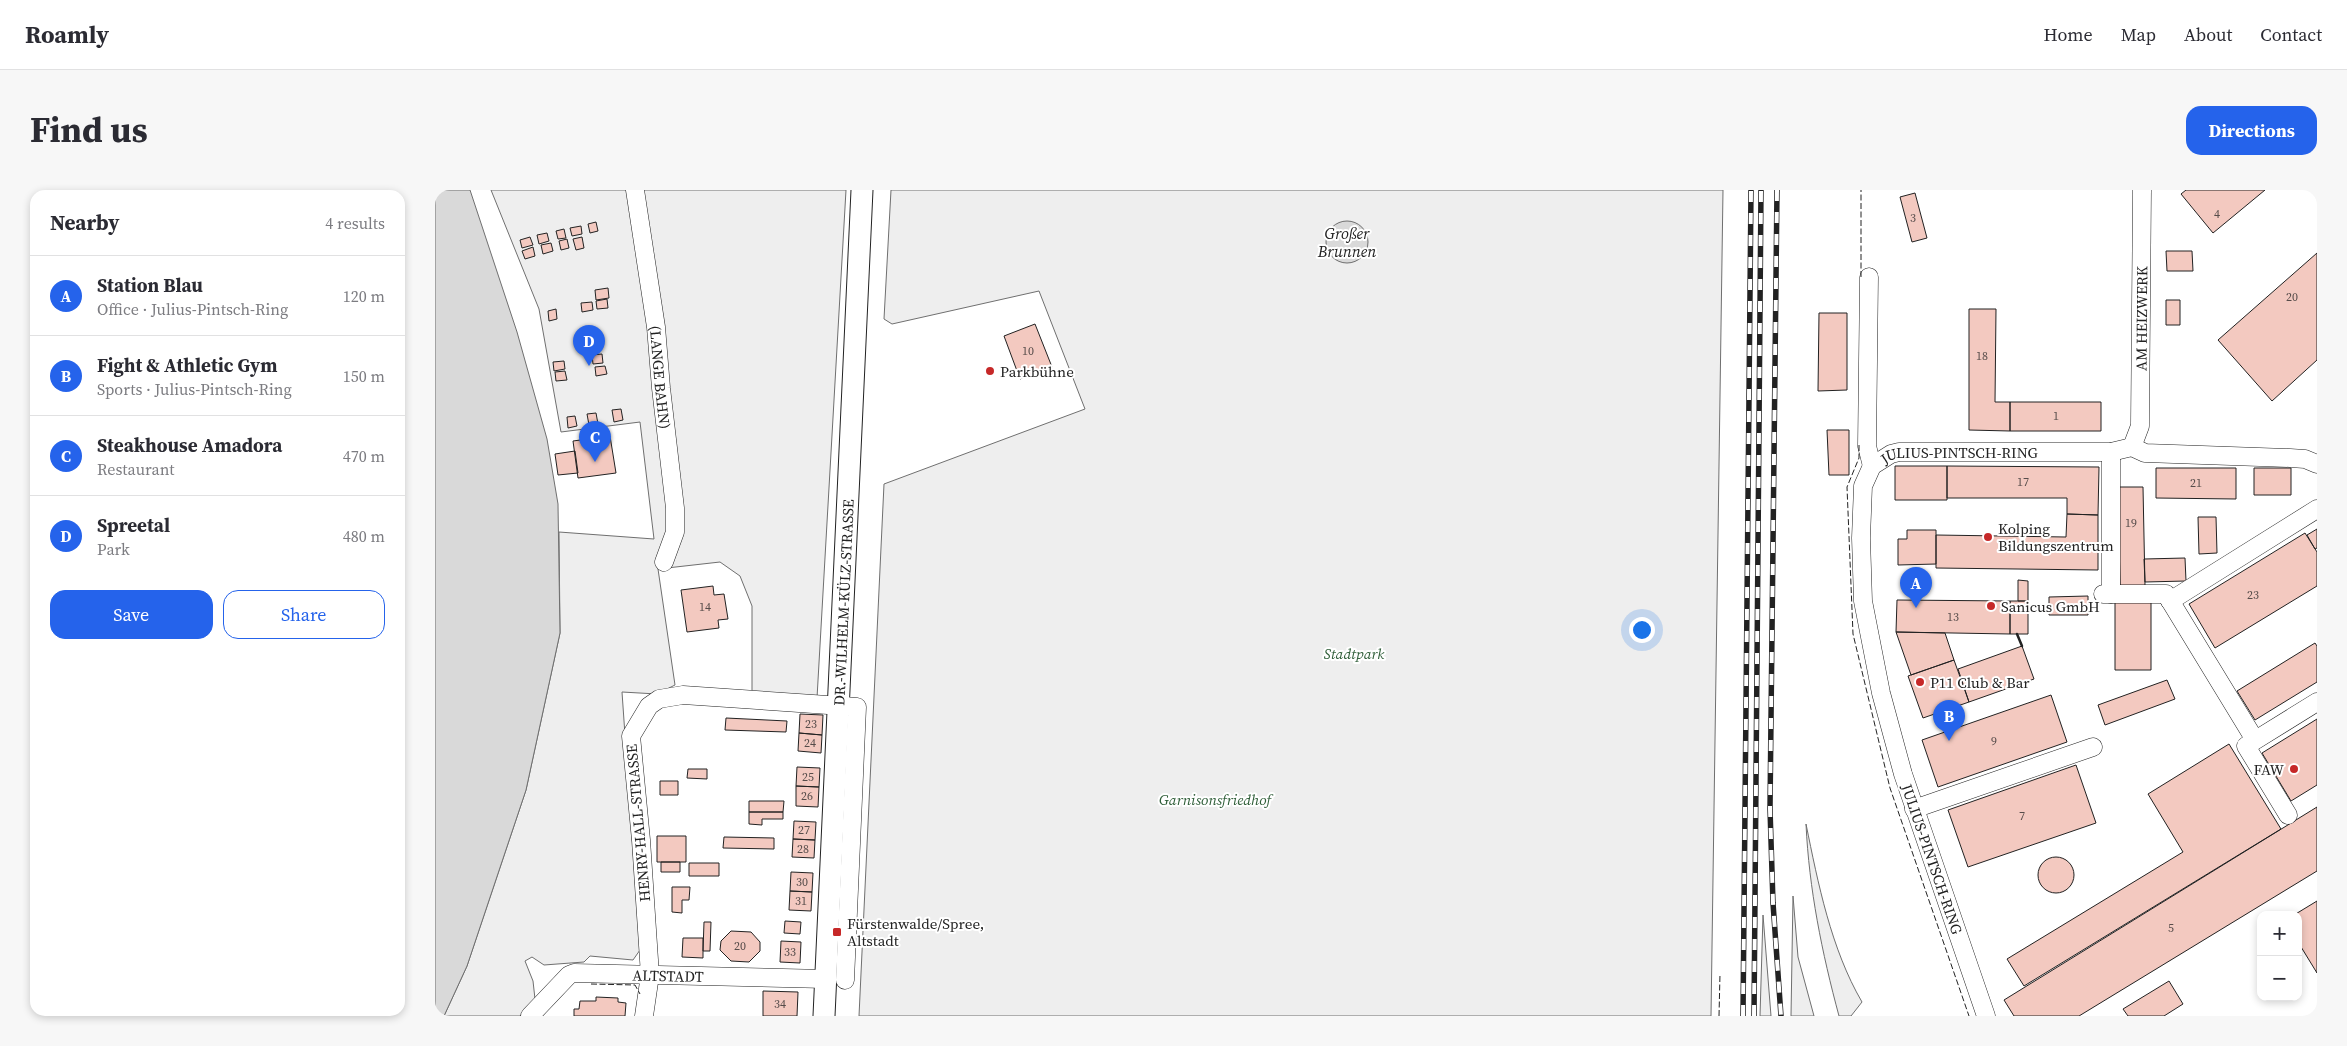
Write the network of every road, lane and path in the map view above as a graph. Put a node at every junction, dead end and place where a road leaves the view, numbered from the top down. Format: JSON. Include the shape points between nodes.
{"nodes":[{"id":1,"x":635,"y":190,"type":"edge"},
{"id":2,"x":862,"y":190,"type":"edge"},
{"id":3,"x":2142,"y":190,"type":"edge"},
{"id":4,"x":1869,"y":277,"type":"dead end"},
{"id":5,"x":2132,"y":446,"type":"junction"},
{"id":6,"x":2111,"y":452,"type":"junction"},
{"id":7,"x":2317,"y":464,"type":"edge"},
{"id":8,"x":1872,"y":466,"type":"junction"},
{"id":9,"x":2317,"y":509,"type":"edge"},
{"id":10,"x":664,"y":562,"type":"dead end"},
{"id":11,"x":2170,"y":600,"type":"junction"},
{"id":12,"x":2317,"y":702,"type":"edge"},
{"id":13,"x":837,"y":706,"type":"junction"},
{"id":14,"x":2255,"y":740,"type":"junction"},
{"id":15,"x":2093,"y":747,"type":"dead end"},
{"id":16,"x":1914,"y":809,"type":"junction"},
{"id":17,"x":2288,"y":815,"type":"dead end"},
{"id":18,"x":650,"y":975,"type":"junction"},
{"id":19,"x":835,"y":980,"type":"junction"},
{"id":20,"x":530,"y":1016,"type":"edge"},
{"id":21,"x":644,"y":1016,"type":"edge"},
{"id":22,"x":824,"y":1016,"type":"edge"},
{"id":23,"x":1986,"y":1016,"type":"edge"}],
"edges":[{"from":1,"to":10,"type":"street","name":"(LANGE BAHN)","via":[[656,327],[675,508],[675,532]]},
{"from":2,"to":13,"type":"main road","name":"DR.-WILHELM-KÜLZ-STRASSE"},
{"from":3,"to":5,"type":"street","name":"AM HEIZWERK","via":[[2140,426]]},
{"from":4,"to":8,"type":"street","via":[[1867,446]]},
{"from":5,"to":6,"type":"street","name":"JULIUS-PINTSCH-RING"},
{"from":5,"to":7,"type":"street","via":[[2145,453],[2290,458]]},
{"from":6,"to":8,"type":"street","name":"JULIUS-PINTSCH-RING","via":[[1899,452]]},
{"from":6,"to":11,"type":"street","via":[[2107,594],[2166,594]]},
{"from":8,"to":16,"type":"street","name":"JULIUS-PINTSCH-RING","via":[[1863,486],[1863,601],[1883,702]]},
{"from":9,"to":11,"type":"street"},
{"from":11,"to":14,"type":"street"},
{"from":12,"to":14,"type":"street"},
{"from":13,"to":18,"type":"street","name":"HENRY-HALL-STRASSE","via":[[683,695],[659,699],[649,706],[631,736]]},
{"from":13,"to":19,"type":"main road","name":"DR.-WILHELM-KÜLZ-STRASSE"},
{"from":14,"to":17,"type":"street","via":[[2245,746]]},
{"from":15,"to":16,"type":"street"},
{"from":16,"to":23,"type":"street","name":"JULIUS-PINTSCH-RING"},
{"from":18,"to":19,"type":"street","name":"ALTSTADT"},
{"from":18,"to":20,"type":"street","name":"ALTSTADT","via":[[569,975]]},
{"from":18,"to":21,"type":"street","name":"HENRY-HALL-STRASSE"},
{"from":19,"to":22,"type":"main road","name":"DR.-WILHELM-KÜLZ-STRASSE"}]}
